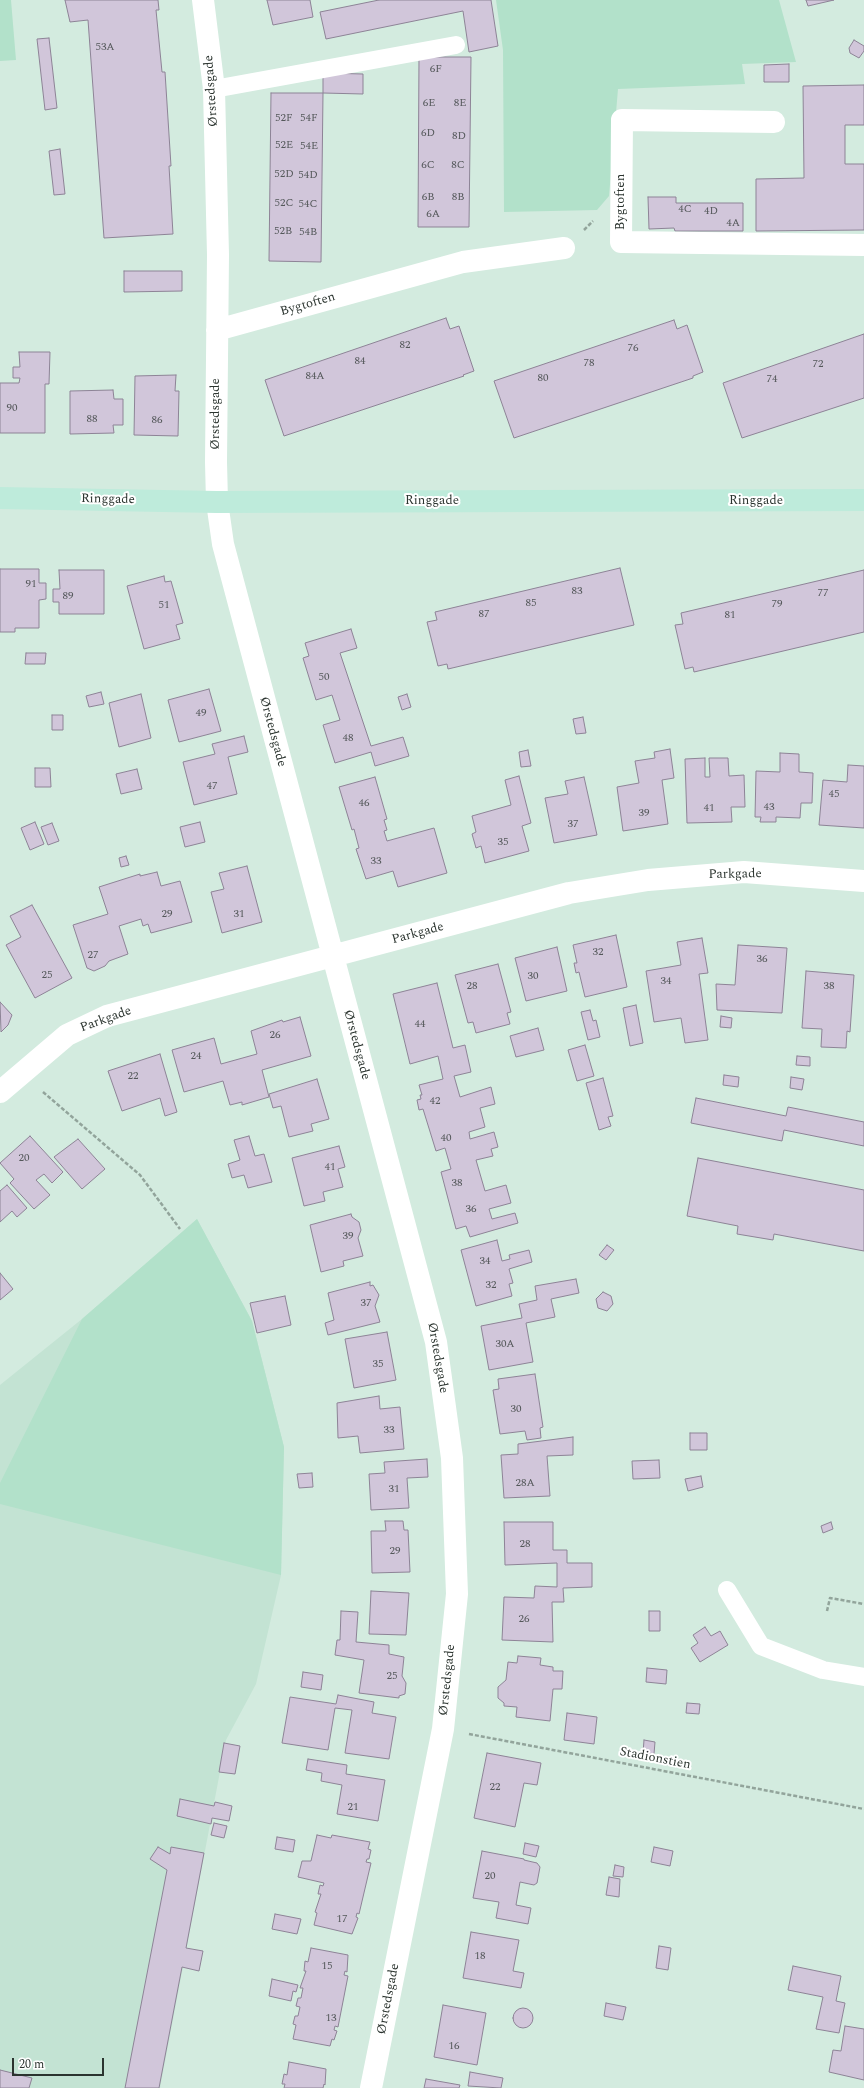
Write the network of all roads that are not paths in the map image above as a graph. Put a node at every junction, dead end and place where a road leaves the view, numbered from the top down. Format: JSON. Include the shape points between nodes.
{"nodes":[{"id":1,"x":203,"y":0,"type":"edge"},
{"id":2,"x":456,"y":45,"type":"dead end"},
{"id":3,"x":214,"y":89,"type":"junction"},
{"id":4,"x":774,"y":122,"type":"dead end"},
{"id":5,"x":864,"y":245,"type":"edge"},
{"id":6,"x":564,"y":248,"type":"dead end"},
{"id":7,"x":216,"y":330,"type":"junction"},
{"id":8,"x":0,"y":498,"type":"edge"},
{"id":9,"x":864,"y":500,"type":"edge"},
{"id":10,"x":217,"y":502,"type":"junction"},
{"id":11,"x":864,"y":881,"type":"edge"},
{"id":12,"x":332,"y":957,"type":"junction"},
{"id":13,"x":0,"y":1092,"type":"edge"},
{"id":14,"x":728,"y":1590,"type":"dead end"},
{"id":15,"x":864,"y":1677,"type":"edge"},
{"id":16,"x":371,"y":2088,"type":"edge"}],
"edges":[{"from":1,"to":3,"type":"street","name":"Ørstedsgade"},
{"from":2,"to":3,"type":"lane"},
{"from":3,"to":7,"type":"street","name":"Ørstedsgade","via":[[218,255]]},
{"from":4,"to":5,"type":"street","name":"Bygtoften","via":[[622,120],[621,242]]},
{"from":6,"to":7,"type":"street","name":"Bygtoften","via":[[463,262]]},
{"from":7,"to":10,"type":"street","name":"Ørstedsgade"},
{"from":8,"to":10,"type":"street","name":"Ringgade"},
{"from":9,"to":10,"type":"street","name":"Ringgade"},
{"from":10,"to":12,"type":"street","name":"Ørstedsgade","via":[[223,544]]},
{"from":11,"to":12,"type":"street","name":"Parkgade","via":[[744,872],[648,880],[569,893]]},
{"from":12,"to":13,"type":"street","name":"Parkgade","via":[[107,1016],[67,1035]]},
{"from":12,"to":16,"type":"street","name":"Ørstedsgade","via":[[436,1342],[452,1458],[457,1594],[442,1729]]},
{"from":14,"to":15,"type":"lane","via":[[761,1646],[823,1670]]}]}
